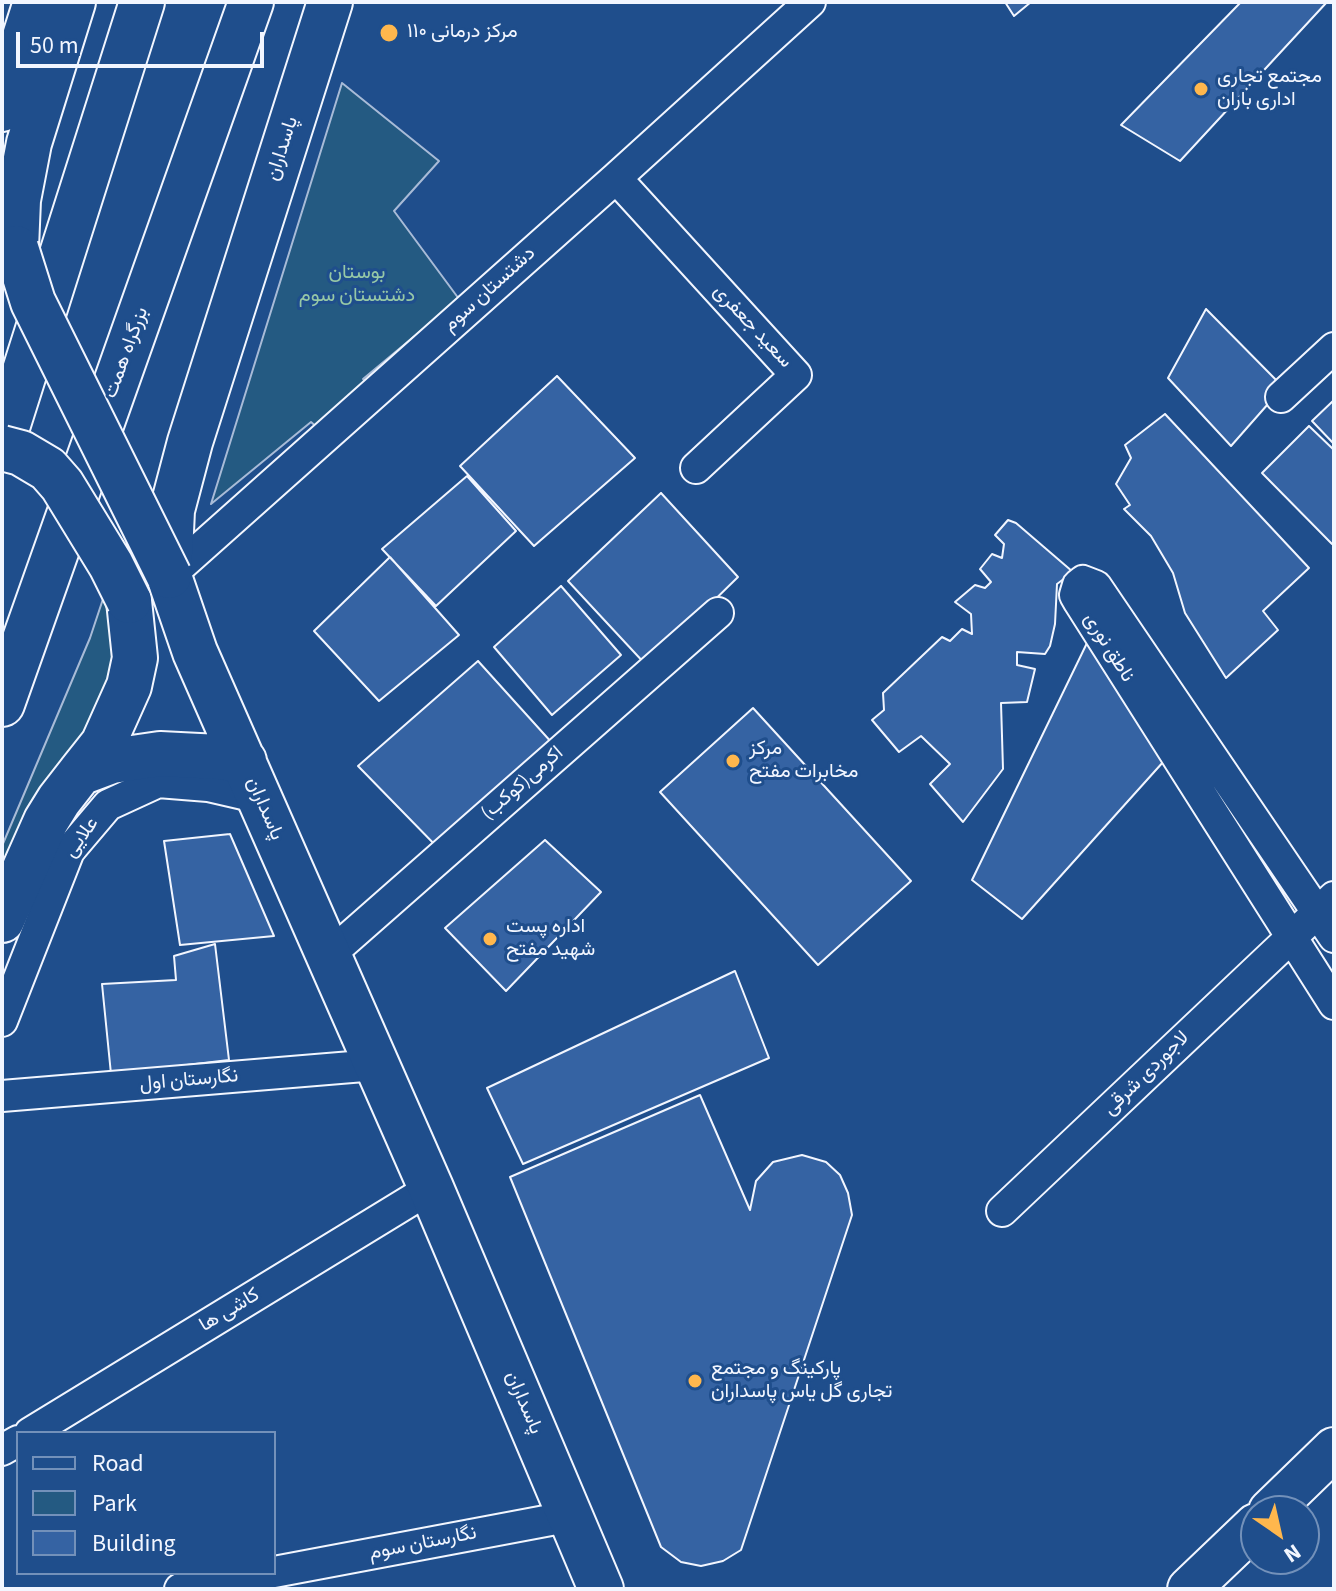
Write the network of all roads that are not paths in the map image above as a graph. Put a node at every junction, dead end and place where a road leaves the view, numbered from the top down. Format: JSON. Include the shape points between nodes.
{"nodes":[{"id":1,"x":36,"y":2,"type":"edge"},
{"id":2,"x":73,"y":2,"type":"edge"},
{"id":3,"x":142,"y":2,"type":"edge"},
{"id":4,"x":251,"y":2,"type":"edge"},
{"id":5,"x":330,"y":2,"type":"edge"},
{"id":6,"x":810,"y":2,"type":"edge"},
{"id":7,"x":11,"y":44,"type":"edge"},
{"id":8,"x":2,"y":109,"type":"edge"},
{"id":9,"x":616,"y":178,"type":"junction"},
{"id":10,"x":1334,"y":348,"type":"edge"},
{"id":11,"x":1281,"y":397,"type":"dead end"},
{"id":12,"x":2,"y":446,"type":"edge"},
{"id":13,"x":696,"y":468,"type":"dead end"},
{"id":14,"x":169,"y":576,"type":"junction"},
{"id":15,"x":718,"y":613,"type":"dead end"},
{"id":16,"x":2,"y":704,"type":"edge"},
{"id":17,"x":80,"y":773,"type":"junction"},
{"id":18,"x":252,"y":780,"type":"junction"},
{"id":19,"x":1329,"y":915,"type":"edge"},
{"id":20,"x":2,"y":920,"type":"edge"},
{"id":21,"x":1291,"y":937,"type":"junction"},
{"id":22,"x":328,"y":956,"type":"junction"},
{"id":23,"x":1334,"y":1004,"type":"edge"},
{"id":24,"x":2,"y":1021,"type":"edge"},
{"id":25,"x":376,"y":1065,"type":"junction"},
{"id":26,"x":2,"y":1096,"type":"edge"},
{"id":27,"x":431,"y":1188,"type":"junction"},
{"id":28,"x":1002,"y":1211,"type":"dead end"},
{"id":29,"x":33,"y":1431,"type":"edge"},
{"id":30,"x":1334,"y":1449,"type":"edge"},
{"id":31,"x":1287,"y":1495,"type":"edge"},
{"id":32,"x":572,"y":1516,"type":"junction"},
{"id":33,"x":1240,"y":1540,"type":"edge"},
{"id":34,"x":276,"y":1572,"type":"edge"},
{"id":35,"x":255,"y":1575,"type":"edge"},
{"id":36,"x":180,"y":1589,"type":"edge"},
{"id":37,"x":601,"y":1589,"type":"edge"},
{"id":38,"x":1189,"y":1589,"type":"edge"}],
"edges":[{"from":1,"to":7,"type":"main road"},
{"from":2,"to":14,"type":"main road","bridge":true,"via":[[29,143],[16,248],[33,302]]},
{"from":3,"to":12,"type":"main road"},
{"from":4,"to":16,"type":"main road","name":"بزرگراه همت"},
{"from":5,"to":14,"type":"main road","name":"پاسداران","via":[[190,442],[172,510]]},
{"from":6,"to":9,"type":"street","name":"دشتستان سوم"},
{"from":7,"to":8,"type":"main road"},
{"from":9,"to":13,"type":"street","name":"سعید جعفری","via":[[796,375]]},
{"from":9,"to":14,"type":"street","name":"دشتستان سوم"},
{"from":10,"to":11,"type":"street"},
{"from":12,"to":17,"type":"main road","bridge":true,"via":[[48,469],[62,485],[129,601],[135,658],[129,686],[103,744]]},
{"from":14,"to":18,"type":"main road","name":"پاسداران","via":[[195,652]]},
{"from":15,"to":22,"type":"street","name":"اکرمی(کوکب)"},
{"from":17,"to":18,"type":"main road","via":[[112,761],[160,754],[211,756]]},
{"from":17,"to":20,"type":"main road","via":[[46,821]]},
{"from":18,"to":22,"type":"main road","name":"پاسداران"},
{"from":18,"to":24,"type":"street","name":"علایی","via":[[208,786],[158,782],[108,805],[69,851]]},
{"from":19,"to":21,"type":"street","name":"لاجوردی شرقی"},
{"from":19,"to":21,"type":"street","name":"ناطق نوری","via":[[1096,586],[1083,581],[1075,595],[1079,602]]},
{"from":21,"to":23,"type":"street","name":"ناطق نوری"},
{"from":21,"to":28,"type":"street","name":"لاجوردی شرقی"},
{"from":22,"to":25,"type":"main road","name":"پاسداران"},
{"from":25,"to":26,"type":"street","name":"نگارستان اول"},
{"from":25,"to":27,"type":"main road","name":"پاسداران"},
{"from":27,"to":29,"type":"street","name":"کاشی ها"},
{"from":27,"to":32,"type":"main road","name":"پاسداران"},
{"from":30,"to":31,"type":"main road"},
{"from":32,"to":34,"type":"street","name":"نگارستان سوم"},
{"from":32,"to":37,"type":"main road","name":"پاسداران"},
{"from":33,"to":38,"type":"main road"},
{"from":35,"to":36,"type":"street"}]}
